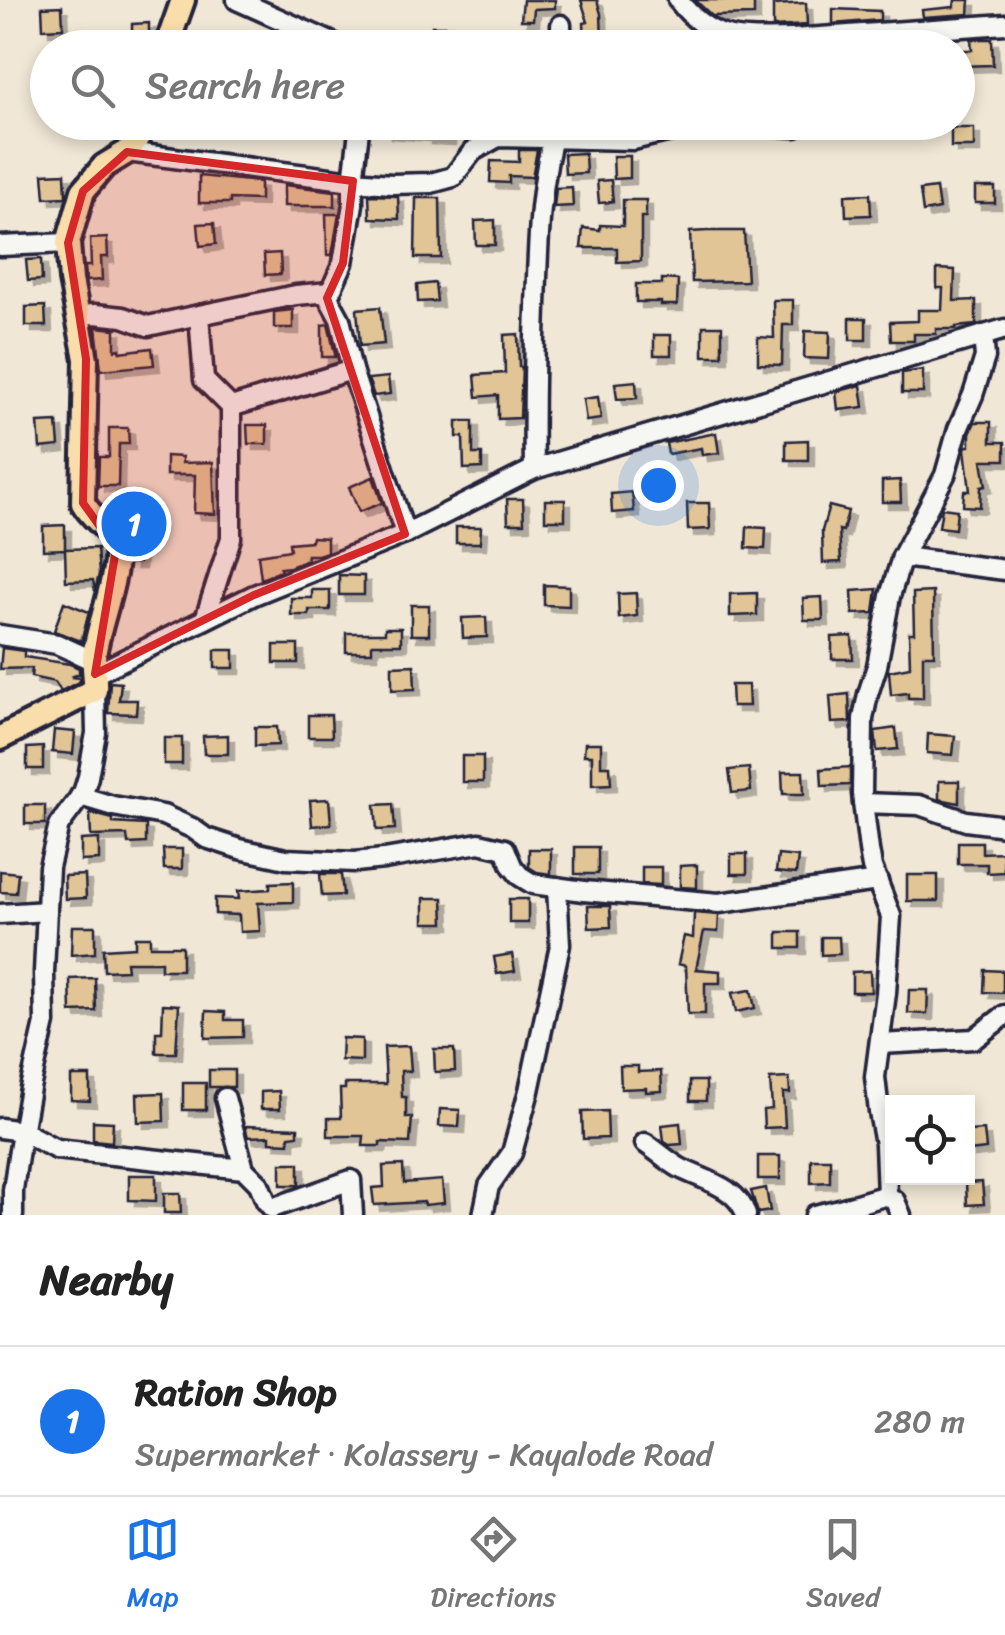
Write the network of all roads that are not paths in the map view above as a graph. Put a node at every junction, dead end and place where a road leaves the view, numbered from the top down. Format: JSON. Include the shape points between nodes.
{"nodes":[{"id":1,"x":183,"y":0,"type":"edge"},
{"id":2,"x":237,"y":0,"type":"edge"},
{"id":3,"x":678,"y":0,"type":"edge"},
{"id":4,"x":1005,"y":24,"type":"edge"},
{"id":5,"x":560,"y":25,"type":"dead end"},
{"id":6,"x":172,"y":30,"type":"edge"},
{"id":7,"x":304,"y":30,"type":"edge"},
{"id":8,"x":560,"y":30,"type":"edge"},
{"id":9,"x":709,"y":30,"type":"edge"},
{"id":10,"x":938,"y":30,"type":"edge"},
{"id":11,"x":136,"y":140,"type":"edge"},
{"id":12,"x":358,"y":140,"type":"edge"},
{"id":13,"x":493,"y":140,"type":"edge"},
{"id":14,"x":552,"y":140,"type":"edge"},
{"id":15,"x":127,"y":152,"type":"junction"},
{"id":16,"x":352,"y":181,"type":"junction"},
{"id":17,"x":68,"y":243,"type":"junction"},
{"id":18,"x":0,"y":246,"type":"edge"},
{"id":19,"x":330,"y":292,"type":"junction"},
{"id":20,"x":78,"y":315,"type":"junction"},
{"id":21,"x":199,"y":315,"type":"junction"},
{"id":22,"x":1005,"y":328,"type":"edge"},
{"id":23,"x":983,"y":336,"type":"junction"},
{"id":24,"x":352,"y":370,"type":"junction"},
{"id":25,"x":231,"y":407,"type":"junction"},
{"id":26,"x":534,"y":470,"type":"junction"},
{"id":27,"x":405,"y":534,"type":"junction"},
{"id":28,"x":902,"y":557,"type":"junction"},
{"id":29,"x":1005,"y":570,"type":"edge"},
{"id":30,"x":205,"y":620,"type":"junction"},
{"id":31,"x":2,"y":636,"type":"edge"},
{"id":32,"x":95,"y":675,"type":"junction"},
{"id":33,"x":0,"y":738,"type":"edge"},
{"id":34,"x":80,"y":796,"type":"junction"},
{"id":35,"x":863,"y":803,"type":"junction"},
{"id":36,"x":1005,"y":826,"type":"edge"},
{"id":37,"x":878,"y":881,"type":"junction"},
{"id":38,"x":557,"y":887,"type":"junction"},
{"id":39,"x":47,"y":911,"type":"junction"},
{"id":40,"x":0,"y":914,"type":"edge"},
{"id":41,"x":1005,"y":1015,"type":"edge"},
{"id":42,"x":880,"y":1044,"type":"junction"},
{"id":43,"x":225,"y":1098,"type":"dead end"},
{"id":44,"x":0,"y":1128,"type":"edge"},
{"id":45,"x":22,"y":1132,"type":"junction"},
{"id":46,"x":645,"y":1143,"type":"dead end"},
{"id":47,"x":244,"y":1169,"type":"junction"},
{"id":48,"x":887,"y":1194,"type":"junction"},
{"id":49,"x":842,"y":1212,"type":"edge"},
{"id":50,"x":14,"y":1215,"type":"edge"},
{"id":51,"x":353,"y":1215,"type":"edge"},
{"id":52,"x":483,"y":1215,"type":"edge"},
{"id":53,"x":746,"y":1215,"type":"edge"},
{"id":54,"x":815,"y":1215,"type":"edge"},
{"id":55,"x":900,"y":1215,"type":"edge"}],
"edges":[{"from":1,"to":6,"type":"main road"},
{"from":2,"to":7,"type":"street"},
{"from":3,"to":9,"type":"street"},
{"from":4,"to":10,"type":"street"},
{"from":5,"to":8,"type":"street"},
{"from":11,"to":15,"type":"main road"},
{"from":12,"to":16,"type":"street"},
{"from":13,"to":16,"type":"street","via":[[473,151],[453,177],[431,183]]},
{"from":14,"to":26,"type":"street","via":[[538,218]]},
{"from":15,"to":16,"type":"street"},
{"from":15,"to":17,"type":"main road","via":[[104,166],[84,192]]},
{"from":16,"to":19,"type":"street","via":[[343,263]]},
{"from":17,"to":18,"type":"street"},
{"from":17,"to":20,"type":"main road"},
{"from":19,"to":21,"type":"street"},
{"from":19,"to":24,"type":"street"},
{"from":20,"to":21,"type":"street","via":[[123,317],[148,326]]},
{"from":20,"to":32,"type":"main road","via":[[86,359],[84,503],[116,549]]},
{"from":21,"to":25,"type":"street","via":[[204,380]]},
{"from":22,"to":23,"type":"street"},
{"from":23,"to":26,"type":"street"},
{"from":23,"to":28,"type":"street","via":[[985,357],[946,475]]},
{"from":24,"to":25,"type":"street"},
{"from":24,"to":27,"type":"street"},
{"from":25,"to":30,"type":"street","via":[[231,538]]},
{"from":26,"to":27,"type":"street"},
{"from":27,"to":30,"type":"street"},
{"from":28,"to":29,"type":"street"},
{"from":28,"to":35,"type":"street","via":[[863,718]]},
{"from":30,"to":32,"type":"street"},
{"from":31,"to":32,"type":"street","via":[[58,644]]},
{"from":32,"to":33,"type":"main road"},
{"from":32,"to":34,"type":"street","via":[[94,754]]},
{"from":34,"to":38,"type":"street","via":[[163,814],[206,838],[286,859],[356,862],[479,842],[506,849],[512,866],[533,884]]},
{"from":34,"to":39,"type":"street","via":[[59,825]]},
{"from":35,"to":36,"type":"street","via":[[919,805]]},
{"from":35,"to":37,"type":"street"},
{"from":37,"to":38,"type":"street","via":[[719,904]]},
{"from":37,"to":42,"type":"street","via":[[891,916]]},
{"from":38,"to":52,"type":"street","via":[[560,946],[529,1091],[512,1153],[489,1186]]},
{"from":39,"to":40,"type":"street"},
{"from":39,"to":45,"type":"street","via":[[46,1024]]},
{"from":41,"to":42,"type":"street","via":[[974,1039]]},
{"from":42,"to":48,"type":"street","via":[[875,1076]]},
{"from":43,"to":47,"type":"street"},
{"from":44,"to":45,"type":"street"},
{"from":45,"to":47,"type":"street","via":[[56,1149]]},
{"from":45,"to":50,"type":"street"},
{"from":46,"to":53,"type":"street","via":[[711,1180],[743,1204]]},
{"from":47,"to":51,"type":"street","via":[[272,1208],[351,1180]]},
{"from":48,"to":49,"type":"street"},
{"from":48,"to":55,"type":"street"},
{"from":49,"to":54,"type":"street"}]}
